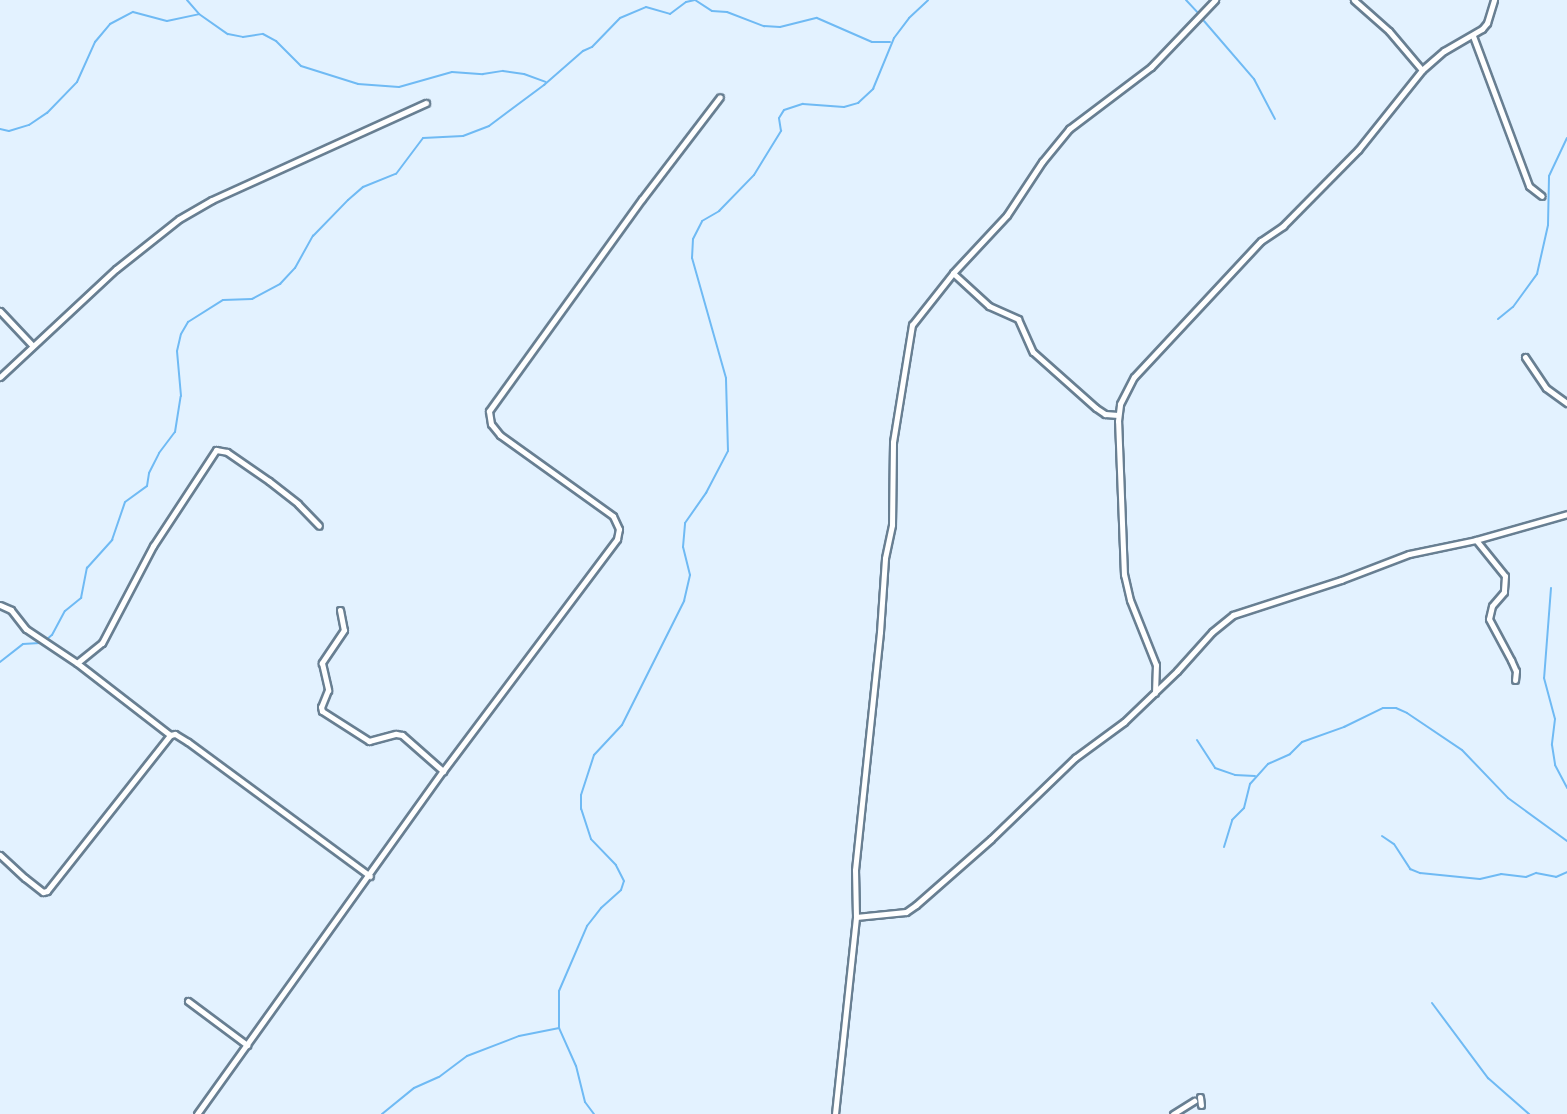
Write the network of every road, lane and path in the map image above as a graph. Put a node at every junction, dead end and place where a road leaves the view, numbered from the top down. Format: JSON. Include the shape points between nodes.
{"nodes":[{"id":1,"x":1215,"y":0,"type":"edge"},
{"id":2,"x":1354,"y":0,"type":"edge"},
{"id":3,"x":1494,"y":0,"type":"edge"},
{"id":4,"x":1473,"y":36,"type":"junction"},
{"id":5,"x":1422,"y":70,"type":"junction"},
{"id":6,"x":720,"y":97,"type":"dead end"},
{"id":7,"x":426,"y":103,"type":"dead end"},
{"id":8,"x":1542,"y":196,"type":"dead end"},
{"id":9,"x":953,"y":273,"type":"junction"},
{"id":10,"x":0,"y":311,"type":"edge"},
{"id":11,"x":32,"y":345,"type":"junction"},
{"id":12,"x":1525,"y":357,"type":"dead end"},
{"id":13,"x":0,"y":377,"type":"edge"},
{"id":14,"x":1567,"y":403,"type":"edge"},
{"id":15,"x":1118,"y":415,"type":"junction"},
{"id":16,"x":1567,"y":514,"type":"edge"},
{"id":17,"x":319,"y":526,"type":"dead end"},
{"id":18,"x":1476,"y":540,"type":"junction"},
{"id":19,"x":0,"y":605,"type":"edge"},
{"id":20,"x":340,"y":610,"type":"dead end"},
{"id":21,"x":77,"y":663,"type":"junction"},
{"id":22,"x":1515,"y":680,"type":"dead end"},
{"id":23,"x":1155,"y":693,"type":"junction"},
{"id":24,"x":170,"y":735,"type":"junction"},
{"id":25,"x":443,"y":771,"type":"junction"},
{"id":26,"x":0,"y":855,"type":"edge"},
{"id":27,"x":370,"y":876,"type":"junction"},
{"id":28,"x":856,"y":917,"type":"junction"},
{"id":29,"x":188,"y":1001,"type":"dead end"},
{"id":30,"x":247,"y":1045,"type":"junction"},
{"id":31,"x":1200,"y":1097,"type":"dead end"},
{"id":32,"x":1194,"y":1101,"type":"dead end"},
{"id":33,"x":1200,"y":1105,"type":"dead end"},
{"id":34,"x":197,"y":1114,"type":"edge"},
{"id":35,"x":835,"y":1114,"type":"edge"},
{"id":36,"x":1173,"y":1114,"type":"edge"}],
"edges":[{"from":1,"to":9,"type":"street","via":[[1151,67],[1069,129],[1007,215]]},
{"from":2,"to":5,"type":"street","via":[[1389,31]]},
{"from":3,"to":4,"type":"street","via":[[1487,23]]},
{"from":4,"to":5,"type":"street","via":[[1444,51]]},
{"from":4,"to":8,"type":"street","via":[[1529,186]]},
{"from":5,"to":15,"type":"street","via":[[1358,150],[1283,226],[1261,240],[1134,377]]},
{"from":6,"to":25,"type":"street","via":[[491,405],[489,418],[494,429],[613,516],[620,533]]},
{"from":7,"to":11,"type":"street","via":[[212,200],[179,219],[116,269]]},
{"from":9,"to":15,"type":"street","via":[[989,306],[1018,319],[1033,352],[1096,408]]},
{"from":9,"to":28,"type":"street","via":[[912,325],[896,418],[892,525],[885,558],[855,870]]},
{"from":10,"to":11,"type":"street"},
{"from":11,"to":13,"type":"street"},
{"from":12,"to":14,"type":"street","via":[[1546,388]]},
{"from":15,"to":23,"type":"street","via":[[1126,589],[1156,665]]},
{"from":16,"to":18,"type":"street"},
{"from":17,"to":21,"type":"street","via":[[269,481],[227,452],[216,450],[153,546],[102,643]]},
{"from":18,"to":22,"type":"street","via":[[1505,576],[1504,592],[1491,606],[1489,619],[1516,671]]},
{"from":18,"to":23,"type":"street","via":[[1409,554],[1233,615]]},
{"from":19,"to":21,"type":"street","via":[[11,610],[26,629]]},
{"from":20,"to":25,"type":"street","via":[[344,630],[322,663],[328,690],[322,711],[369,741],[402,735]]},
{"from":21,"to":24,"type":"street"},
{"from":23,"to":28,"type":"street","via":[[1075,758],[916,905],[906,912]]},
{"from":24,"to":26,"type":"street","via":[[48,890],[42,891]]},
{"from":24,"to":27,"type":"street","via":[[188,742]]},
{"from":25,"to":27,"type":"street"},
{"from":27,"to":30,"type":"street"},
{"from":28,"to":35,"type":"street"},
{"from":29,"to":30,"type":"street"},
{"from":30,"to":34,"type":"street"},
{"from":31,"to":33,"type":"street"},
{"from":32,"to":36,"type":"street"}]}
